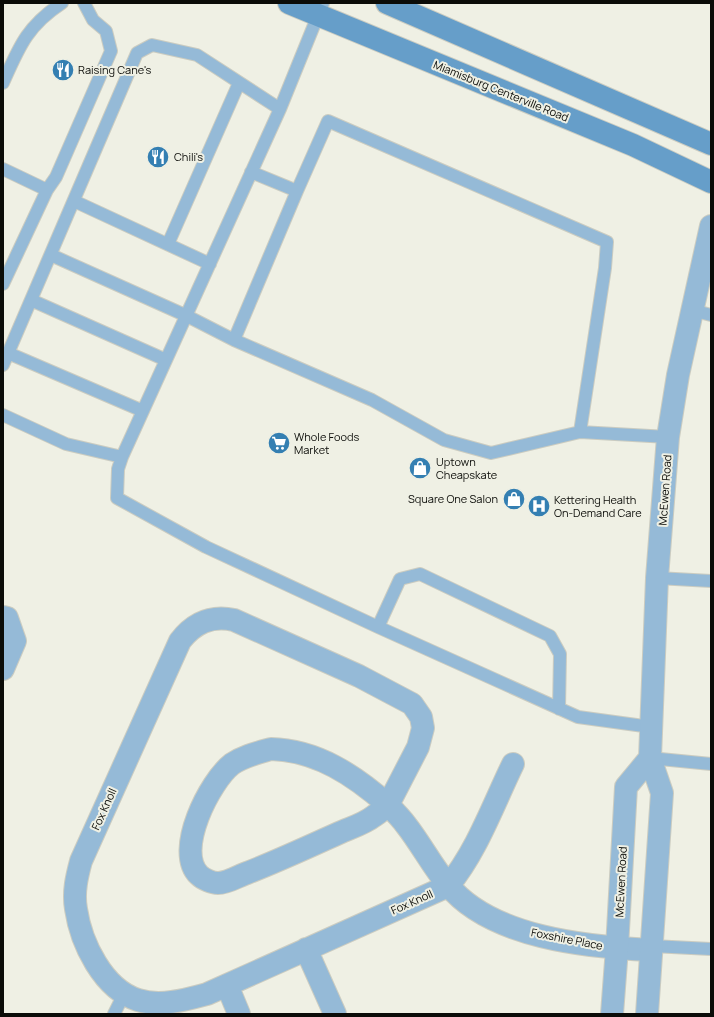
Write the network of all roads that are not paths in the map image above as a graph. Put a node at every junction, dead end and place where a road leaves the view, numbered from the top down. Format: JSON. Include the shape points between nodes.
{"nodes":[{"id":1,"x":62,"y":3,"type":"edge"},
{"id":2,"x":84,"y":3,"type":"edge"},
{"id":3,"x":289,"y":3,"type":"edge"},
{"id":4,"x":387,"y":3,"type":"edge"},
{"id":5,"x":320,"y":9,"type":"edge"},
{"id":6,"x":3,"y":83,"type":"edge"},
{"id":7,"x":239,"y":83,"type":"junction"},
{"id":8,"x":280,"y":109,"type":"junction"},
{"id":9,"x":711,"y":144,"type":"edge"},
{"id":10,"x":3,"y":169,"type":"edge"},
{"id":11,"x":252,"y":172,"type":"junction"},
{"id":12,"x":711,"y":182,"type":"edge"},
{"id":13,"x":48,"y":190,"type":"junction"},
{"id":14,"x":297,"y":191,"type":"junction"},
{"id":15,"x":74,"y":200,"type":"junction"},
{"id":16,"x":711,"y":226,"type":"edge"},
{"id":17,"x":168,"y":244,"type":"junction"},
{"id":18,"x":51,"y":255,"type":"junction"},
{"id":19,"x":210,"y":264,"type":"junction"},
{"id":20,"x":3,"y":284,"type":"edge"},
{"id":21,"x":32,"y":300,"type":"junction"},
{"id":22,"x":702,"y":312,"type":"edge"},
{"id":23,"x":187,"y":316,"type":"junction"},
{"id":24,"x":234,"y":340,"type":"junction"},
{"id":25,"x":8,"y":353,"type":"junction"},
{"id":26,"x":166,"y":360,"type":"junction"},
{"id":27,"x":3,"y":365,"type":"edge"},
{"id":28,"x":143,"y":411,"type":"junction"},
{"id":29,"x":3,"y":415,"type":"edge"},
{"id":30,"x":580,"y":432,"type":"junction"},
{"id":31,"x":668,"y":437,"type":"junction"},
{"id":32,"x":122,"y":456,"type":"junction"},
{"id":33,"x":658,"y":578,"type":"junction"},
{"id":34,"x":711,"y":581,"type":"edge"},
{"id":35,"x":3,"y":617,"type":"edge"},
{"id":36,"x":378,"y":627,"type":"junction"},
{"id":37,"x":3,"y":669,"type":"edge"},
{"id":38,"x":559,"y":708,"type":"junction"},
{"id":39,"x":651,"y":727,"type":"junction"},
{"id":40,"x":650,"y":758,"type":"junction"},
{"id":41,"x":512,"y":764,"type":"dead end"},
{"id":42,"x":711,"y":764,"type":"edge"},
{"id":43,"x":388,"y":805,"type":"junction"},
{"id":44,"x":448,"y":886,"type":"junction"},
{"id":45,"x":617,"y":948,"type":"junction"},
{"id":46,"x":652,"y":948,"type":"junction"},
{"id":47,"x":306,"y":949,"type":"junction"},
{"id":48,"x":711,"y":949,"type":"edge"},
{"id":49,"x":227,"y":985,"type":"junction"},
{"id":50,"x":124,"y":994,"type":"junction"},
{"id":51,"x":114,"y":1014,"type":"edge"},
{"id":52,"x":239,"y":1014,"type":"edge"},
{"id":53,"x":336,"y":1014,"type":"edge"},
{"id":54,"x":612,"y":1014,"type":"edge"},
{"id":55,"x":647,"y":1014,"type":"edge"}],
"edges":[{"from":1,"to":6,"type":"lane","via":[[47,13],[23,39]]},
{"from":2,"to":13,"type":"lane","via":[[93,20],[106,31],[111,51]]},
{"from":3,"to":5,"type":"main road","name":"Miamisburg Centerville Road"},
{"from":4,"to":9,"type":"main road"},
{"from":5,"to":8,"type":"lane"},
{"from":5,"to":12,"type":"main road","name":"Miamisburg Centerville Road"},
{"from":7,"to":8,"type":"lane"},
{"from":7,"to":15,"type":"lane","via":[[197,55],[152,44],[137,53]]},
{"from":7,"to":17,"type":"lane"},
{"from":8,"to":11,"type":"lane"},
{"from":10,"to":13,"type":"lane"},
{"from":11,"to":14,"type":"lane"},
{"from":11,"to":19,"type":"lane"},
{"from":13,"to":20,"type":"lane"},
{"from":14,"to":24,"type":"lane"},
{"from":14,"to":30,"type":"lane","via":[[328,121],[606,242],[605,268]]},
{"from":15,"to":17,"type":"lane"},
{"from":15,"to":18,"type":"lane"},
{"from":16,"to":22,"type":"street","name":"McEwen Road"},
{"from":17,"to":19,"type":"lane"},
{"from":18,"to":21,"type":"lane"},
{"from":18,"to":23,"type":"lane"},
{"from":19,"to":23,"type":"lane"},
{"from":21,"to":25,"type":"lane"},
{"from":21,"to":26,"type":"lane"},
{"from":22,"to":31,"type":"street","name":"McEwen Road","via":[[678,375]]},
{"from":23,"to":24,"type":"lane"},
{"from":23,"to":26,"type":"lane"},
{"from":24,"to":30,"type":"lane","via":[[372,400],[444,440],[491,453]]},
{"from":25,"to":27,"type":"lane"},
{"from":25,"to":28,"type":"lane"},
{"from":26,"to":28,"type":"lane"},
{"from":28,"to":32,"type":"lane"},
{"from":29,"to":32,"type":"lane","via":[[66,444]]},
{"from":30,"to":31,"type":"lane"},
{"from":31,"to":33,"type":"street","name":"McEwen Road"},
{"from":32,"to":36,"type":"lane","via":[[118,469],[117,498],[206,547]]},
{"from":33,"to":34,"type":"lane"},
{"from":33,"to":39,"type":"street","name":"McEwen Road"},
{"from":35,"to":37,"type":"street","via":[[7,618],[15,641]]},
{"from":36,"to":38,"type":"lane"},
{"from":36,"to":38,"type":"lane","via":[[400,579],[420,574],[550,636],[560,654]]},
{"from":38,"to":39,"type":"lane","via":[[578,717]]},
{"from":39,"to":40,"type":"street","name":"McEwen Road"},
{"from":40,"to":42,"type":"lane"},
{"from":40,"to":45,"type":"street","name":"McEwen Road","via":[[626,787]]},
{"from":40,"to":46,"type":"street","name":"McEwen Road","via":[[662,793]]},
{"from":41,"to":44,"type":"street","name":"Fox Knoll","via":[[469,856]]},
{"from":43,"to":43,"type":"street","name":"Fox Knoll","via":[[364,784],[340,769],[306,754],[272,749],[249,754],[232,765],[205,801],[191,845],[193,867],[208,881],[227,881],[374,817]]},
{"from":43,"to":44,"type":"street","name":"Fox Knoll","via":[[406,824]]},
{"from":43,"to":50,"type":"street","name":"Fox Knoll","via":[[418,747],[423,728],[421,717],[412,704],[359,676],[234,620],[212,619],[188,630],[180,641],[81,861],[76,884],[76,908],[81,931],[101,973],[111,985]]},
{"from":44,"to":45,"type":"street","name":"Foxshire Place","via":[[467,904],[520,930],[550,939]]},
{"from":44,"to":47,"type":"street","name":"Fox Knoll"},
{"from":45,"to":46,"type":"street","name":"Foxshire Place"},
{"from":45,"to":54,"type":"street","name":"McEwen Road"},
{"from":46,"to":48,"type":"lane"},
{"from":46,"to":55,"type":"street","name":"McEwen Road"},
{"from":47,"to":49,"type":"street","name":"Fox Knoll"},
{"from":47,"to":53,"type":"street"},
{"from":49,"to":50,"type":"street","name":"Fox Knoll","via":[[181,1001],[152,1002]]},
{"from":49,"to":52,"type":"street"},
{"from":50,"to":51,"type":"lane"}]}
